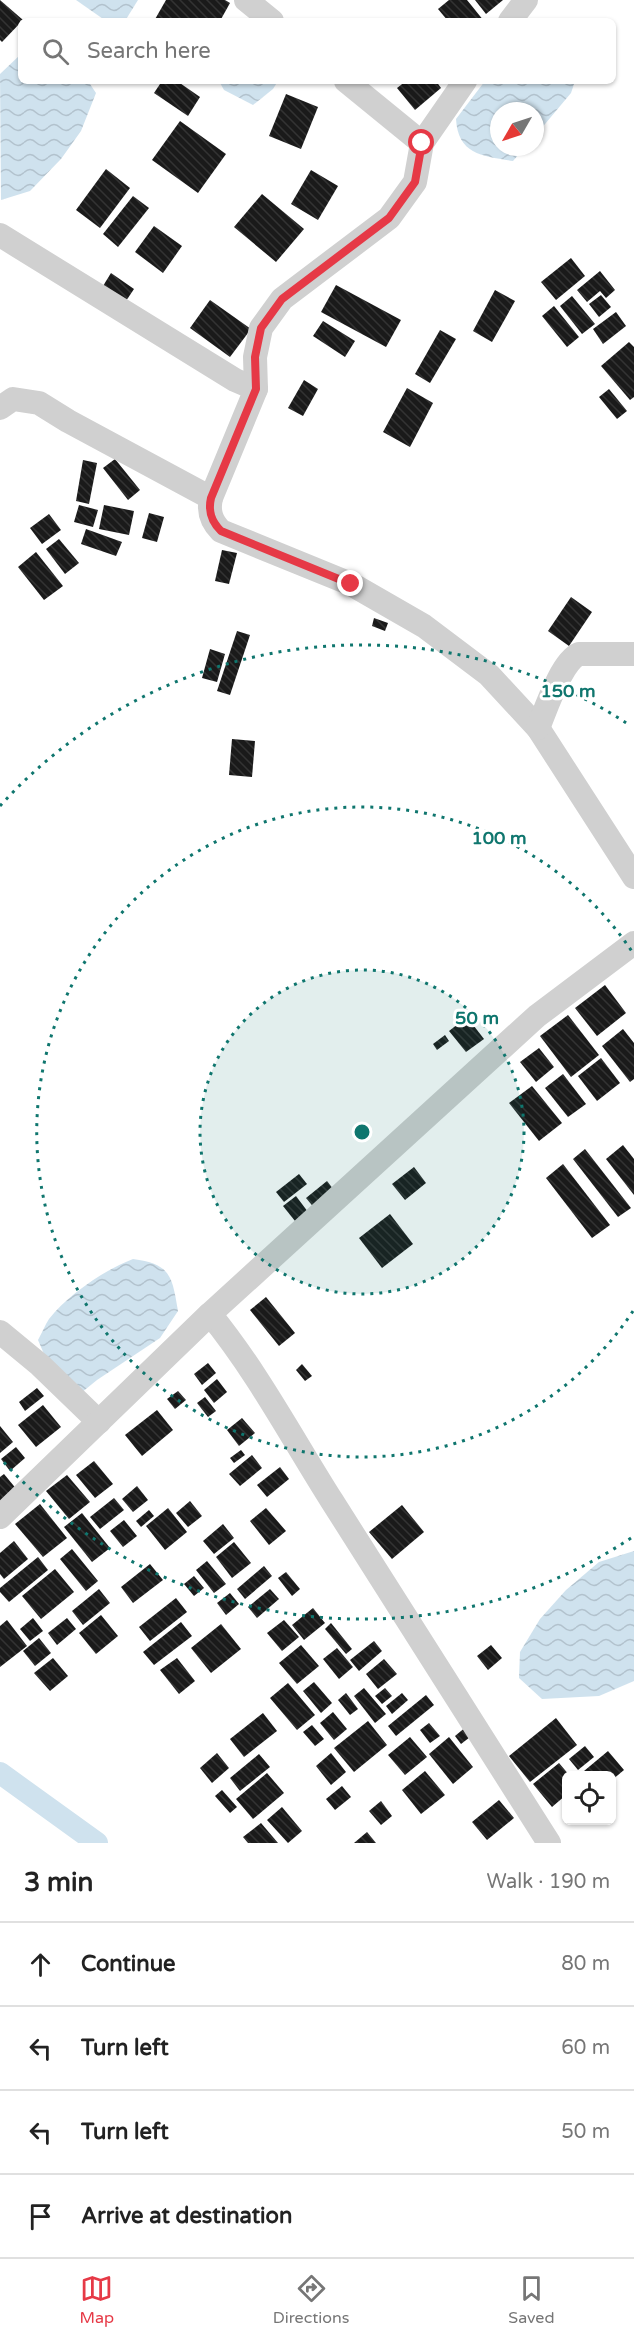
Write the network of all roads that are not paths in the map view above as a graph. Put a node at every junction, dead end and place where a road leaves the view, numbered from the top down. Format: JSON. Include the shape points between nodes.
{"nodes":[{"id":1,"x":246,"y":0,"type":"edge"},
{"id":2,"x":526,"y":0,"type":"edge"},
{"id":3,"x":268,"y":18,"type":"edge"},
{"id":4,"x":512,"y":18,"type":"edge"},
{"id":5,"x":350,"y":84,"type":"edge"},
{"id":6,"x":463,"y":84,"type":"edge"},
{"id":7,"x":422,"y":143,"type":"junction"},
{"id":8,"x":0,"y":235,"type":"edge"},
{"id":9,"x":256,"y":389,"type":"junction"},
{"id":10,"x":0,"y":408,"type":"edge"},
{"id":11,"x":211,"y":498,"type":"junction"},
{"id":12,"x":634,"y":654,"type":"edge"},
{"id":13,"x":538,"y":728,"type":"junction"},
{"id":14,"x":634,"y":877,"type":"edge"},
{"id":15,"x":634,"y":943,"type":"edge"},
{"id":16,"x":210,"y":1314,"type":"junction"},
{"id":17,"x":0,"y":1332,"type":"edge"},
{"id":18,"x":99,"y":1422,"type":"junction"},
{"id":19,"x":0,"y":1517,"type":"edge"},
{"id":20,"x":549,"y":1843,"type":"edge"}],
"edges":[{"from":1,"to":3,"type":"street"},
{"from":2,"to":4,"type":"street"},
{"from":5,"to":7,"type":"street"},
{"from":6,"to":7,"type":"street"},
{"from":7,"to":9,"type":"street","via":[[415,182],[389,218],[282,299],[261,328],[255,357]]},
{"from":8,"to":9,"type":"street","via":[[235,380]]},
{"from":9,"to":11,"type":"street"},
{"from":10,"to":11,"type":"street","via":[[13,399],[39,403]]},
{"from":11,"to":13,"type":"street","via":[[208,508],[221,531],[351,584],[424,626],[489,675]]},
{"from":12,"to":13,"type":"street","via":[[572,657]]},
{"from":13,"to":14,"type":"street"},
{"from":15,"to":16,"type":"street","via":[[537,1016]]},
{"from":16,"to":18,"type":"street"},
{"from":16,"to":20,"type":"street","via":[[260,1382]]},
{"from":17,"to":18,"type":"street"},
{"from":18,"to":19,"type":"street"}]}
